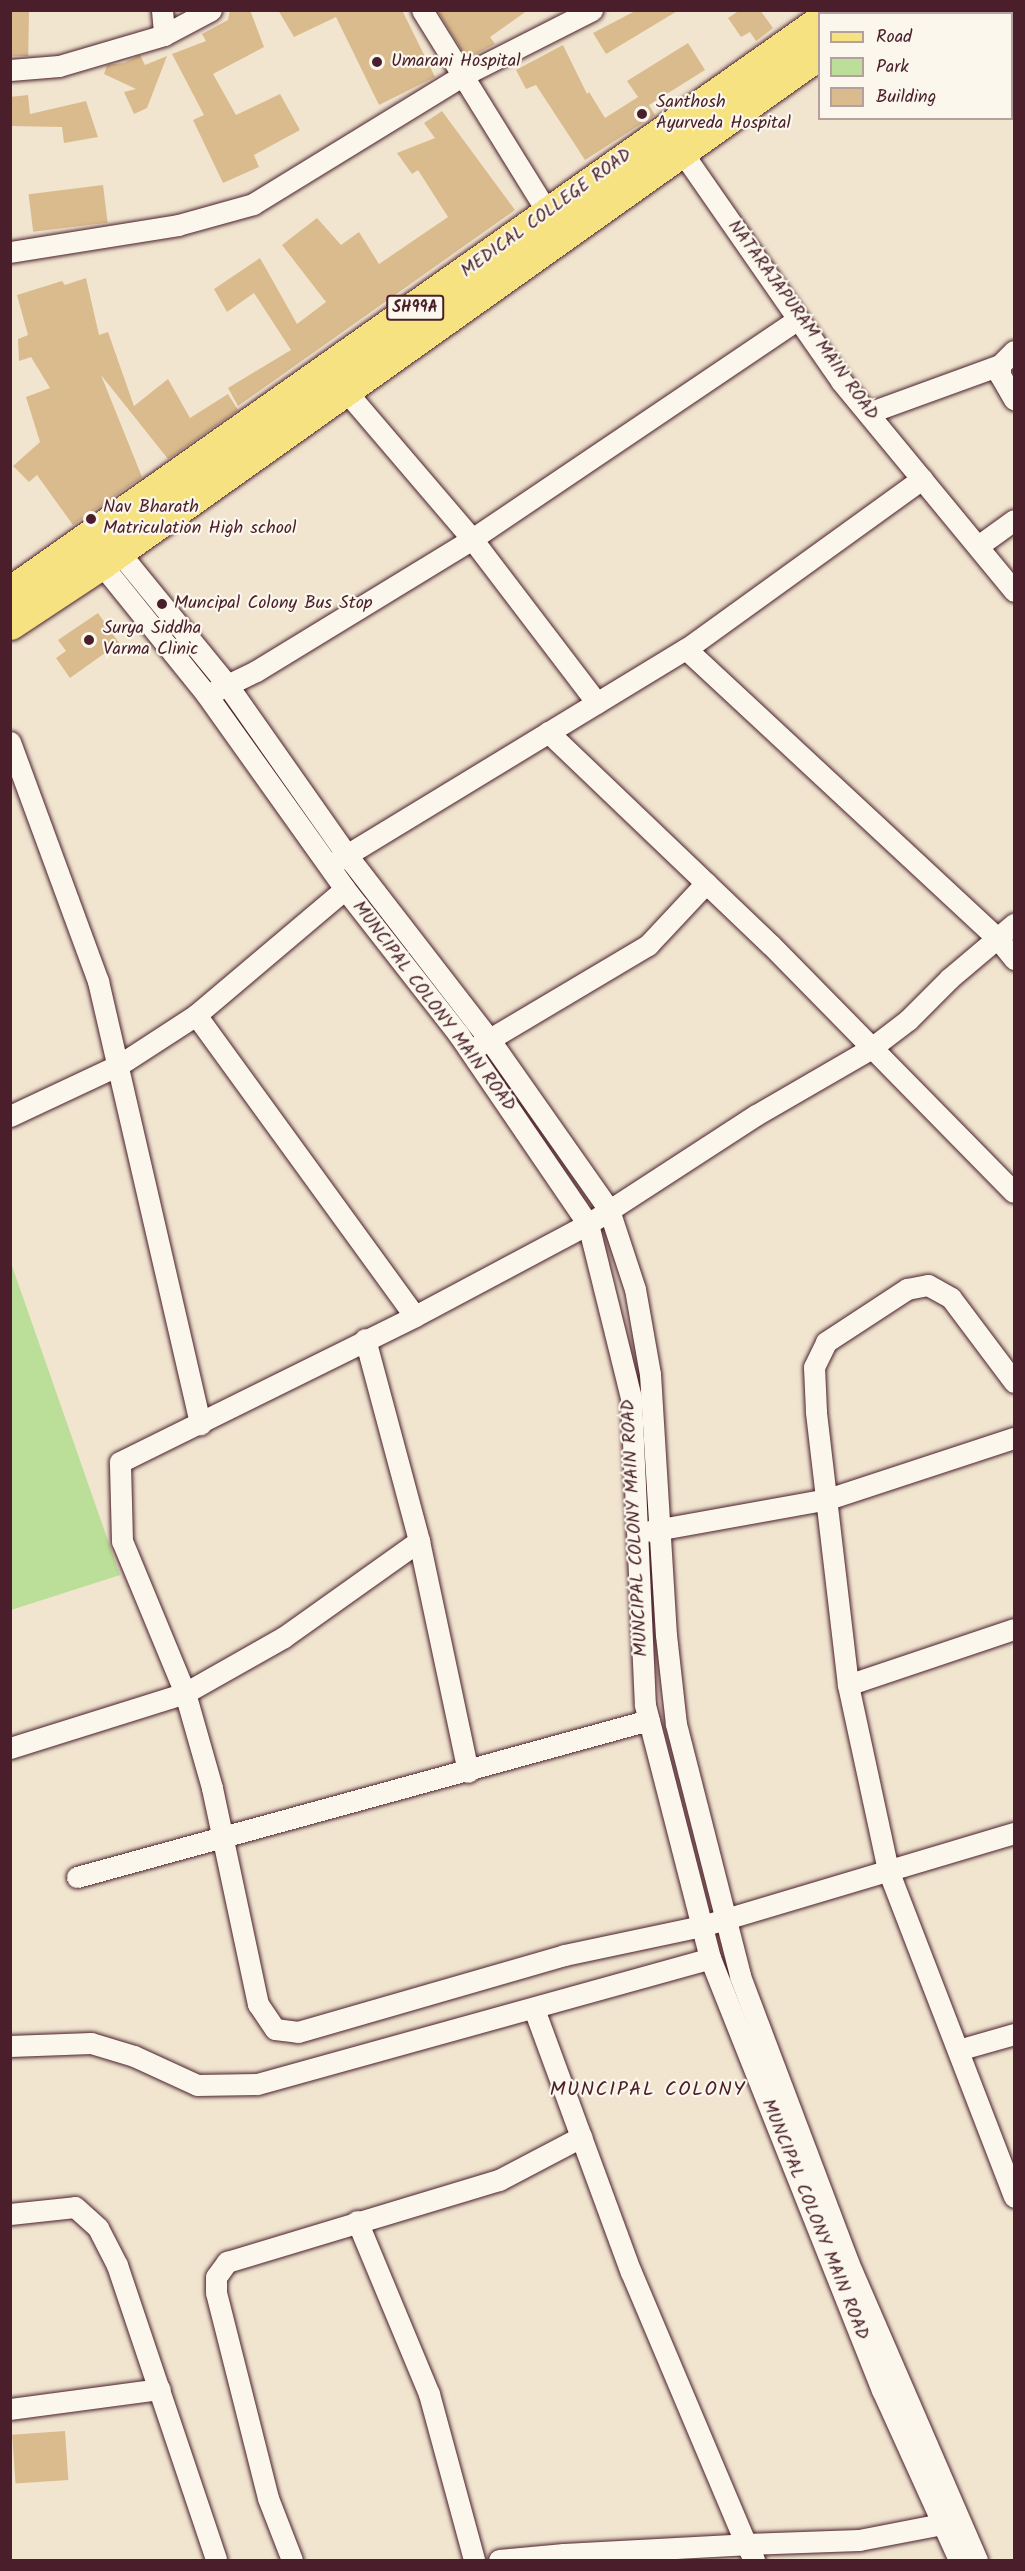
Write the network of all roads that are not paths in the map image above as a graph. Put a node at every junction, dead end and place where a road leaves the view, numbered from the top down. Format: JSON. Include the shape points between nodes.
{"nodes":[{"id":1,"x":162,"y":10,"type":"edge"},
{"id":2,"x":211,"y":10,"type":"edge"},
{"id":3,"x":422,"y":10,"type":"edge"},
{"id":4,"x":592,"y":10,"type":"edge"},
{"id":5,"x":818,"y":23,"type":"edge"},
{"id":6,"x":164,"y":35,"type":"junction"},
{"id":7,"x":818,"y":53,"type":"edge"},
{"id":8,"x":10,"y":70,"type":"edge"},
{"id":9,"x":460,"y":77,"type":"junction"},
{"id":10,"x":673,"y":139,"type":"junction"},
{"id":11,"x":548,"y":213,"type":"junction"},
{"id":12,"x":10,"y":252,"type":"edge"},
{"id":13,"x":798,"y":319,"type":"junction"},
{"id":14,"x":1007,"y":358,"type":"edge"},
{"id":15,"x":344,"y":389,"type":"junction"},
{"id":16,"x":1014,"y":399,"type":"edge"},
{"id":17,"x":868,"y":413,"type":"junction"},
{"id":18,"x":922,"y":479,"type":"junction"},
{"id":19,"x":1014,"y":520,"type":"edge"},
{"id":20,"x":472,"y":539,"type":"junction"},
{"id":21,"x":978,"y":546,"type":"junction"},
{"id":22,"x":100,"y":552,"type":"junction"},
{"id":23,"x":1014,"y":591,"type":"edge"},
{"id":24,"x":10,"y":593,"type":"edge"},
{"id":25,"x":10,"y":623,"type":"edge"},
{"id":26,"x":686,"y":649,"type":"junction"},
{"id":27,"x":228,"y":686,"type":"junction"},
{"id":28,"x":206,"y":694,"type":"junction"},
{"id":29,"x":597,"y":703,"type":"junction"},
{"id":30,"x":548,"y":732,"type":"junction"},
{"id":31,"x":10,"y":742,"type":"edge"},
{"id":32,"x":346,"y":854,"type":"junction"},
{"id":33,"x":329,"y":867,"type":"junction"},
{"id":34,"x":706,"y":883,"type":"junction"},
{"id":35,"x":345,"y":889,"type":"junction"},
{"id":36,"x":1014,"y":924,"type":"edge"},
{"id":37,"x":998,"y":939,"type":"junction"},
{"id":38,"x":1014,"y":960,"type":"edge"},
{"id":39,"x":195,"y":1015,"type":"junction"},
{"id":40,"x":489,"y":1039,"type":"junction"},
{"id":41,"x":870,"y":1049,"type":"junction"},
{"id":42,"x":470,"y":1051,"type":"junction"},
{"id":43,"x":119,"y":1065,"type":"junction"},
{"id":44,"x":10,"y":1116,"type":"edge"},
{"id":45,"x":1014,"y":1192,"type":"edge"},
{"id":46,"x":609,"y":1210,"type":"junction"},
{"id":47,"x":588,"y":1224,"type":"junction"},
{"id":48,"x":415,"y":1316,"type":"junction"},
{"id":49,"x":365,"y":1339,"type":"junction"},
{"id":50,"x":1014,"y":1382,"type":"edge"},
{"id":51,"x":200,"y":1424,"type":"junction"},
{"id":52,"x":1014,"y":1438,"type":"edge"},
{"id":53,"x":828,"y":1499,"type":"junction"},
{"id":54,"x":662,"y":1528,"type":"junction"},
{"id":55,"x":637,"y":1533,"type":"junction"},
{"id":56,"x":419,"y":1541,"type":"junction"},
{"id":57,"x":1014,"y":1629,"type":"edge"},
{"id":58,"x":848,"y":1685,"type":"junction"},
{"id":59,"x":185,"y":1693,"type":"junction"},
{"id":60,"x":649,"y":1720,"type":"junction"},
{"id":61,"x":10,"y":1748,"type":"edge"},
{"id":62,"x":468,"y":1772,"type":"junction"},
{"id":63,"x":1014,"y":1833,"type":"edge"},
{"id":64,"x":220,"y":1840,"type":"junction"},
{"id":65,"x":888,"y":1870,"type":"junction"},
{"id":66,"x":77,"y":1878,"type":"dead end"},
{"id":67,"x":726,"y":1918,"type":"junction"},
{"id":68,"x":702,"y":1926,"type":"junction"},
{"id":69,"x":710,"y":1958,"type":"junction"},
{"id":70,"x":534,"y":2009,"type":"junction"},
{"id":71,"x":1014,"y":2034,"type":"edge"},
{"id":72,"x":10,"y":2046,"type":"edge"},
{"id":73,"x":958,"y":2050,"type":"junction"},
{"id":74,"x":581,"y":2137,"type":"junction"},
{"id":75,"x":1014,"y":2197,"type":"edge"},
{"id":76,"x":10,"y":2214,"type":"edge"},
{"id":77,"x":357,"y":2221,"type":"junction"},
{"id":78,"x":160,"y":2389,"type":"junction"},
{"id":79,"x":10,"y":2409,"type":"edge"},
{"id":80,"x":942,"y":2524,"type":"junction"},
{"id":81,"x":750,"y":2552,"type":"edge"},
{"id":82,"x":566,"y":2557,"type":"edge"},
{"id":83,"x":216,"y":2560,"type":"edge"},
{"id":84,"x":292,"y":2560,"type":"edge"},
{"id":85,"x":474,"y":2560,"type":"edge"},
{"id":86,"x":499,"y":2560,"type":"edge"},
{"id":87,"x":958,"y":2560,"type":"edge"},
{"id":88,"x":977,"y":2560,"type":"edge"}],
"edges":[{"from":1,"to":6,"type":"street"},
{"from":2,"to":6,"type":"street"},
{"from":3,"to":9,"type":"street"},
{"from":4,"to":9,"type":"street"},
{"from":5,"to":10,"type":"main road","name":"MEDICAL COLLEGE ROAD","number":"SH99A"},
{"from":6,"to":8,"type":"street","via":[[59,66]]},
{"from":7,"to":10,"type":"main road","name":"MEDICAL COLLEGE ROAD","number":"SH99A"},
{"from":9,"to":11,"type":"street"},
{"from":9,"to":12,"type":"street","via":[[253,204],[178,225]]},
{"from":10,"to":11,"type":"main road","name":"MEDICAL COLLEGE ROAD","number":"SH99A"},
{"from":10,"to":13,"type":"street","name":"NATARAJAPURAM MAIN ROAD"},
{"from":10,"to":15,"type":"main road","name":"MEDICAL COLLEGE ROAD","number":"SH99A"},
{"from":11,"to":22,"type":"main road","name":"MEDICAL COLLEGE ROAD","number":"SH99A"},
{"from":13,"to":17,"type":"street","name":"NATARAJAPURAM MAIN ROAD"},
{"from":13,"to":20,"type":"street"},
{"from":14,"to":16,"type":"street","via":[[1000,375]]},
{"from":14,"to":17,"type":"street"},
{"from":15,"to":20,"type":"street"},
{"from":15,"to":22,"type":"main road","name":"MEDICAL COLLEGE ROAD","number":"SH99A"},
{"from":17,"to":18,"type":"street","name":"NATARAJAPURAM MAIN ROAD"},
{"from":18,"to":21,"type":"street","name":"NATARAJAPURAM MAIN ROAD"},
{"from":18,"to":26,"type":"street"},
{"from":19,"to":21,"type":"street"},
{"from":20,"to":27,"type":"street"},
{"from":20,"to":29,"type":"street"},
{"from":21,"to":23,"type":"street","name":"NATARAJAPURAM MAIN ROAD"},
{"from":22,"to":24,"type":"main road","name":"MEDICAL COLLEGE ROAD","number":"SH99A"},
{"from":22,"to":25,"type":"main road","name":"MEDICAL COLLEGE ROAD","number":"SH99A"},
{"from":22,"to":27,"type":"street"},
{"from":22,"to":28,"type":"street","name":"MUNCIPAL COLONY MAIN ROAD"},
{"from":26,"to":29,"type":"street"},
{"from":26,"to":37,"type":"street"},
{"from":27,"to":28,"type":"street"},
{"from":27,"to":32,"type":"street"},
{"from":28,"to":33,"type":"street","name":"MUNCIPAL COLONY MAIN ROAD"},
{"from":29,"to":30,"type":"street"},
{"from":30,"to":32,"type":"street"},
{"from":30,"to":34,"type":"street"},
{"from":31,"to":43,"type":"street","via":[[98,981]]},
{"from":32,"to":33,"type":"street"},
{"from":32,"to":40,"type":"street"},
{"from":33,"to":35,"type":"street","name":"MUNCIPAL COLONY MAIN ROAD"},
{"from":34,"to":40,"type":"street","via":[[648,945]]},
{"from":34,"to":41,"type":"street"},
{"from":35,"to":39,"type":"street"},
{"from":35,"to":42,"type":"street","name":"MUNCIPAL COLONY MAIN ROAD"},
{"from":36,"to":37,"type":"street"},
{"from":37,"to":38,"type":"street"},
{"from":37,"to":41,"type":"street"},
{"from":39,"to":43,"type":"street"},
{"from":39,"to":48,"type":"street"},
{"from":40,"to":42,"type":"street"},
{"from":40,"to":46,"type":"street"},
{"from":41,"to":45,"type":"street"},
{"from":41,"to":46,"type":"street","via":[[756,1115]]},
{"from":42,"to":47,"type":"street","name":"MUNCIPAL COLONY MAIN ROAD"},
{"from":43,"to":44,"type":"street"},
{"from":43,"to":51,"type":"street"},
{"from":46,"to":47,"type":"street"},
{"from":46,"to":54,"type":"street","via":[[635,1289],[650,1374]]},
{"from":47,"to":48,"type":"street"},
{"from":47,"to":55,"type":"street","name":"MUNCIPAL COLONY MAIN ROAD","via":[[631,1398]]},
{"from":48,"to":49,"type":"street"},
{"from":49,"to":51,"type":"street"},
{"from":49,"to":56,"type":"street"},
{"from":50,"to":53,"type":"street","via":[[951,1298],[928,1285],[907,1289],[826,1342],[814,1367]]},
{"from":51,"to":59,"type":"street","via":[[120,1462],[122,1541]]},
{"from":52,"to":53,"type":"street"},
{"from":53,"to":54,"type":"street"},
{"from":53,"to":58,"type":"street"},
{"from":54,"to":55,"type":"street"},
{"from":54,"to":67,"type":"street","via":[[666,1635],[676,1724]]},
{"from":55,"to":60,"type":"street","name":"MUNCIPAL COLONY MAIN ROAD"},
{"from":56,"to":59,"type":"street","via":[[284,1637]]},
{"from":56,"to":62,"type":"street"},
{"from":57,"to":58,"type":"street"},
{"from":58,"to":65,"type":"street"},
{"from":59,"to":61,"type":"street"},
{"from":59,"to":64,"type":"street","via":[[212,1788]]},
{"from":60,"to":62,"type":"street"},
{"from":60,"to":68,"type":"street","name":"MUNCIPAL COLONY MAIN ROAD"},
{"from":62,"to":64,"type":"street"},
{"from":63,"to":65,"type":"street"},
{"from":64,"to":66,"type":"street"},
{"from":64,"to":68,"type":"street","via":[[258,2004],[276,2029],[298,2032],[564,1955]]},
{"from":65,"to":67,"type":"street"},
{"from":65,"to":73,"type":"street"},
{"from":67,"to":68,"type":"street"},
{"from":67,"to":88,"type":"street","via":[[740,1976],[767,2053],[844,2251]]},
{"from":68,"to":69,"type":"street","name":"MUNCIPAL COLONY MAIN ROAD"},
{"from":69,"to":70,"type":"street"},
{"from":69,"to":80,"type":"street","name":"MUNCIPAL COLONY MAIN ROAD","via":[[882,2390]]},
{"from":70,"to":72,"type":"street","via":[[257,2084],[197,2085],[135,2056],[91,2043]]},
{"from":70,"to":74,"type":"street"},
{"from":71,"to":73,"type":"street"},
{"from":73,"to":75,"type":"street"},
{"from":74,"to":77,"type":"street","via":[[499,2180]]},
{"from":74,"to":81,"type":"street","via":[[631,2272]]},
{"from":76,"to":78,"type":"street","via":[[75,2207],[98,2228],[117,2265]]},
{"from":77,"to":84,"type":"street","via":[[227,2262],[216,2277],[216,2292],[268,2498]]},
{"from":77,"to":85,"type":"street","via":[[429,2394]]},
{"from":78,"to":79,"type":"street"},
{"from":78,"to":83,"type":"street"},
{"from":80,"to":81,"type":"street","via":[[859,2540]]},
{"from":80,"to":87,"type":"street","name":"MUNCIPAL COLONY MAIN ROAD"},
{"from":81,"to":82,"type":"street"},
{"from":82,"to":86,"type":"street"}]}
